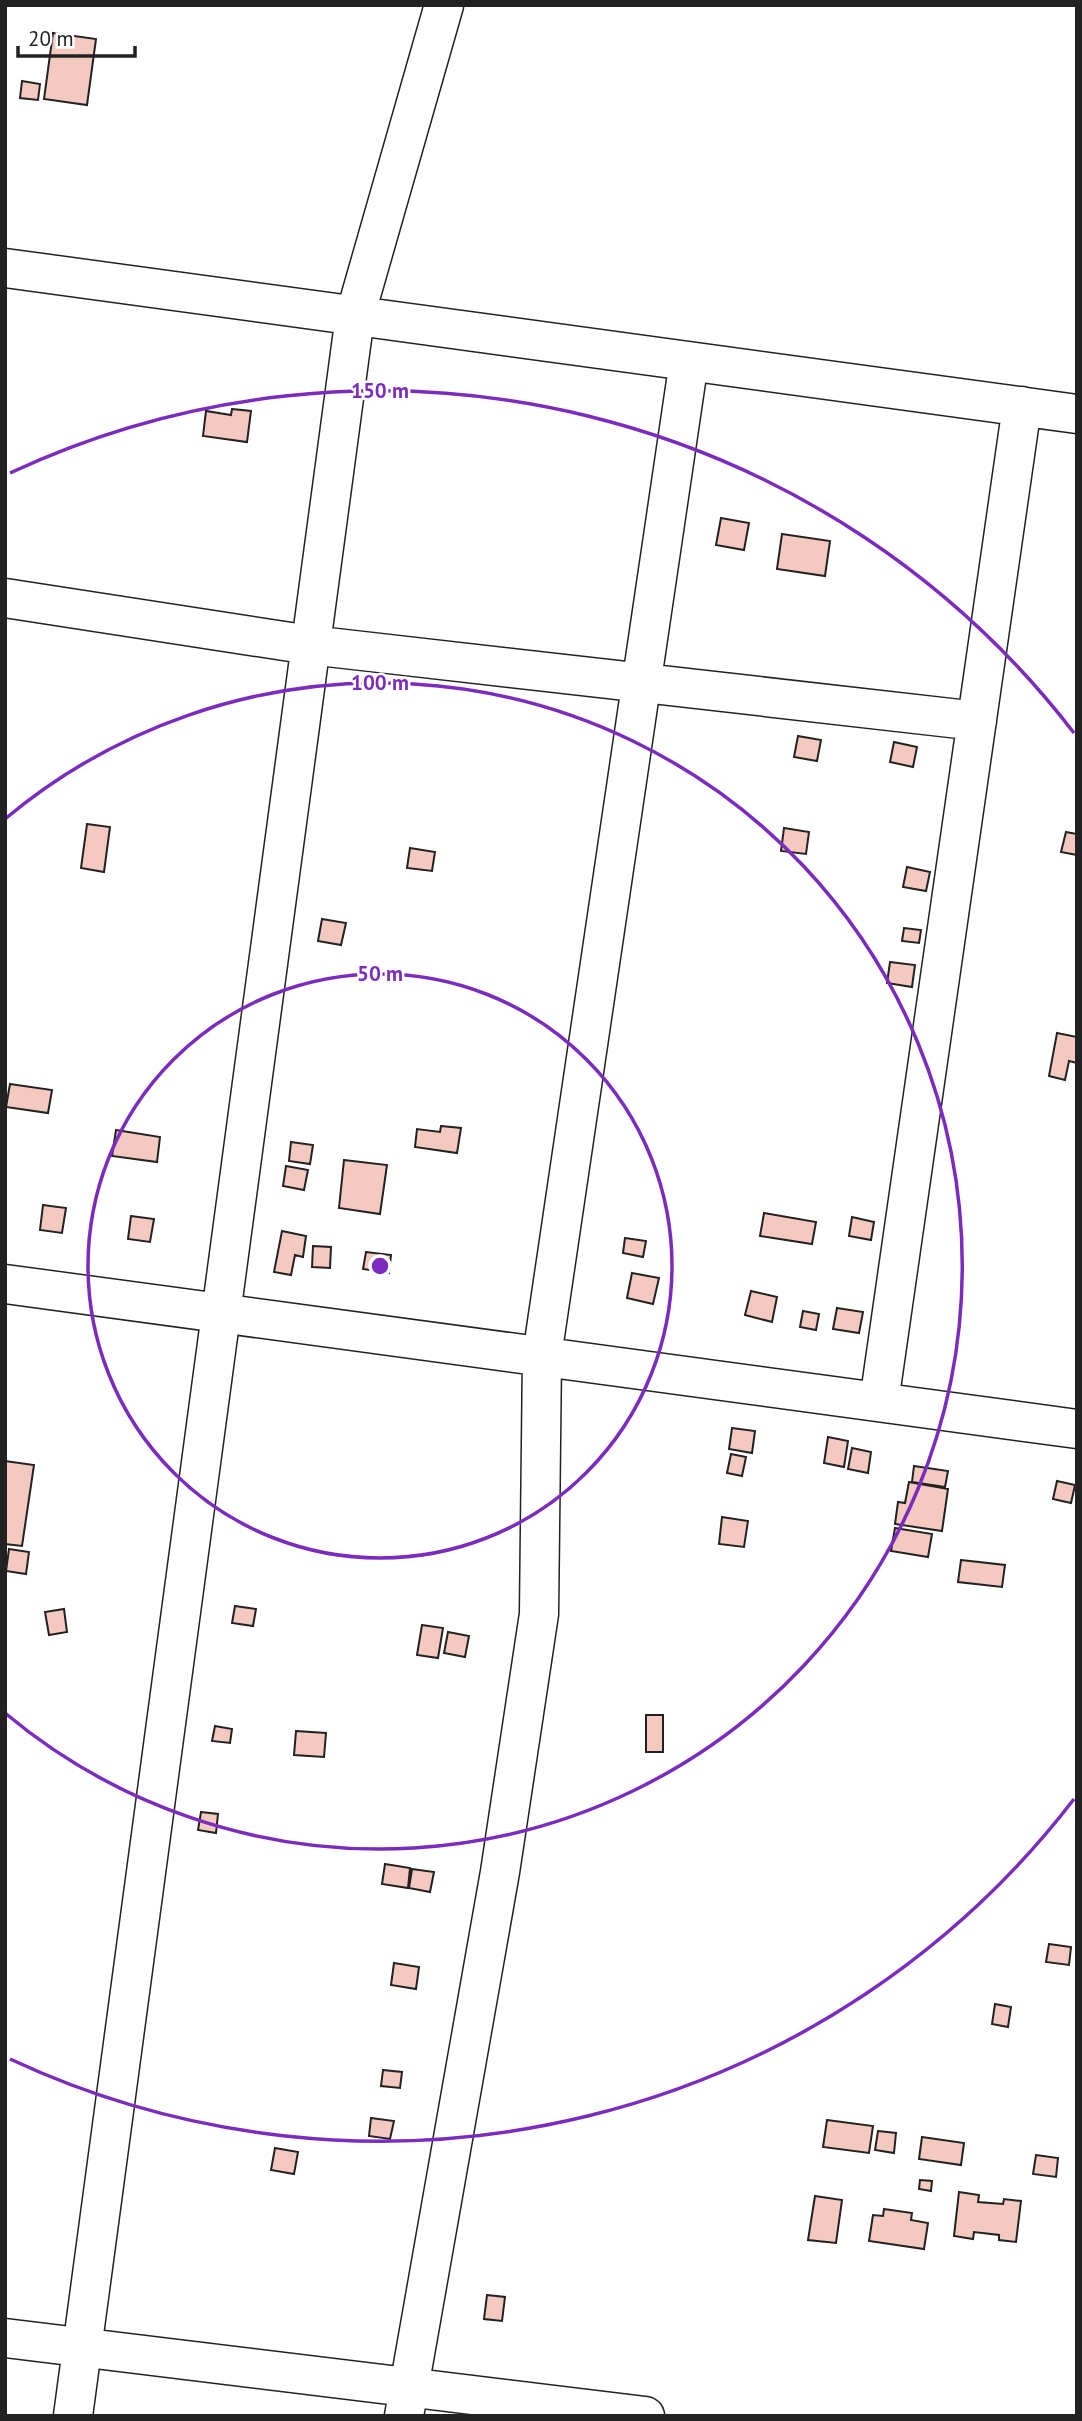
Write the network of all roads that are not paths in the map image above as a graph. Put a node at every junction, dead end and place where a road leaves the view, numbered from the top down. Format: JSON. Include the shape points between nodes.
{"nodes":[{"id":1,"x":444,"y":5,"type":"edge"},
{"id":2,"x":5,"y":268,"type":"edge"},
{"id":3,"x":355,"y":316,"type":"junction"},
{"id":4,"x":689,"y":361,"type":"junction"},
{"id":5,"x":1022,"y":406,"type":"junction"},
{"id":6,"x":1077,"y":414,"type":"edge"},
{"id":7,"x":5,"y":598,"type":"edge"},
{"id":8,"x":310,"y":645,"type":"junction"},
{"id":9,"x":641,"y":683,"type":"junction"},
{"id":10,"x":977,"y":721,"type":"junction"},
{"id":11,"x":5,"y":1284,"type":"edge"},
{"id":12,"x":221,"y":1312,"type":"junction"},
{"id":13,"x":542,"y":1356,"type":"junction"},
{"id":14,"x":879,"y":1402,"type":"junction"},
{"id":15,"x":1077,"y":1429,"type":"edge"},
{"id":16,"x":5,"y":2338,"type":"edge"},
{"id":17,"x":82,"y":2349,"type":"junction"},
{"id":18,"x":406,"y":2402,"type":"edge"},
{"id":19,"x":73,"y":2416,"type":"edge"},
{"id":20,"x":645,"y":2416,"type":"edge"}],
"edges":[{"from":1,"to":3,"type":"street"},
{"from":2,"to":3,"type":"street"},
{"from":3,"to":4,"type":"street"},
{"from":3,"to":8,"type":"street"},
{"from":4,"to":5,"type":"street"},
{"from":4,"to":9,"type":"street"},
{"from":5,"to":6,"type":"street"},
{"from":5,"to":10,"type":"street"},
{"from":7,"to":8,"type":"street"},
{"from":8,"to":9,"type":"street"},
{"from":8,"to":12,"type":"street"},
{"from":9,"to":10,"type":"street"},
{"from":9,"to":13,"type":"street"},
{"from":10,"to":14,"type":"street"},
{"from":11,"to":12,"type":"street"},
{"from":12,"to":13,"type":"street"},
{"from":12,"to":17,"type":"street"},
{"from":13,"to":14,"type":"street"},
{"from":13,"to":18,"type":"street","via":[[539,1614],[500,1872]]},
{"from":14,"to":15,"type":"street"},
{"from":16,"to":17,"type":"street"},
{"from":17,"to":18,"type":"street"},
{"from":17,"to":19,"type":"street"},
{"from":18,"to":20,"type":"street"}]}
